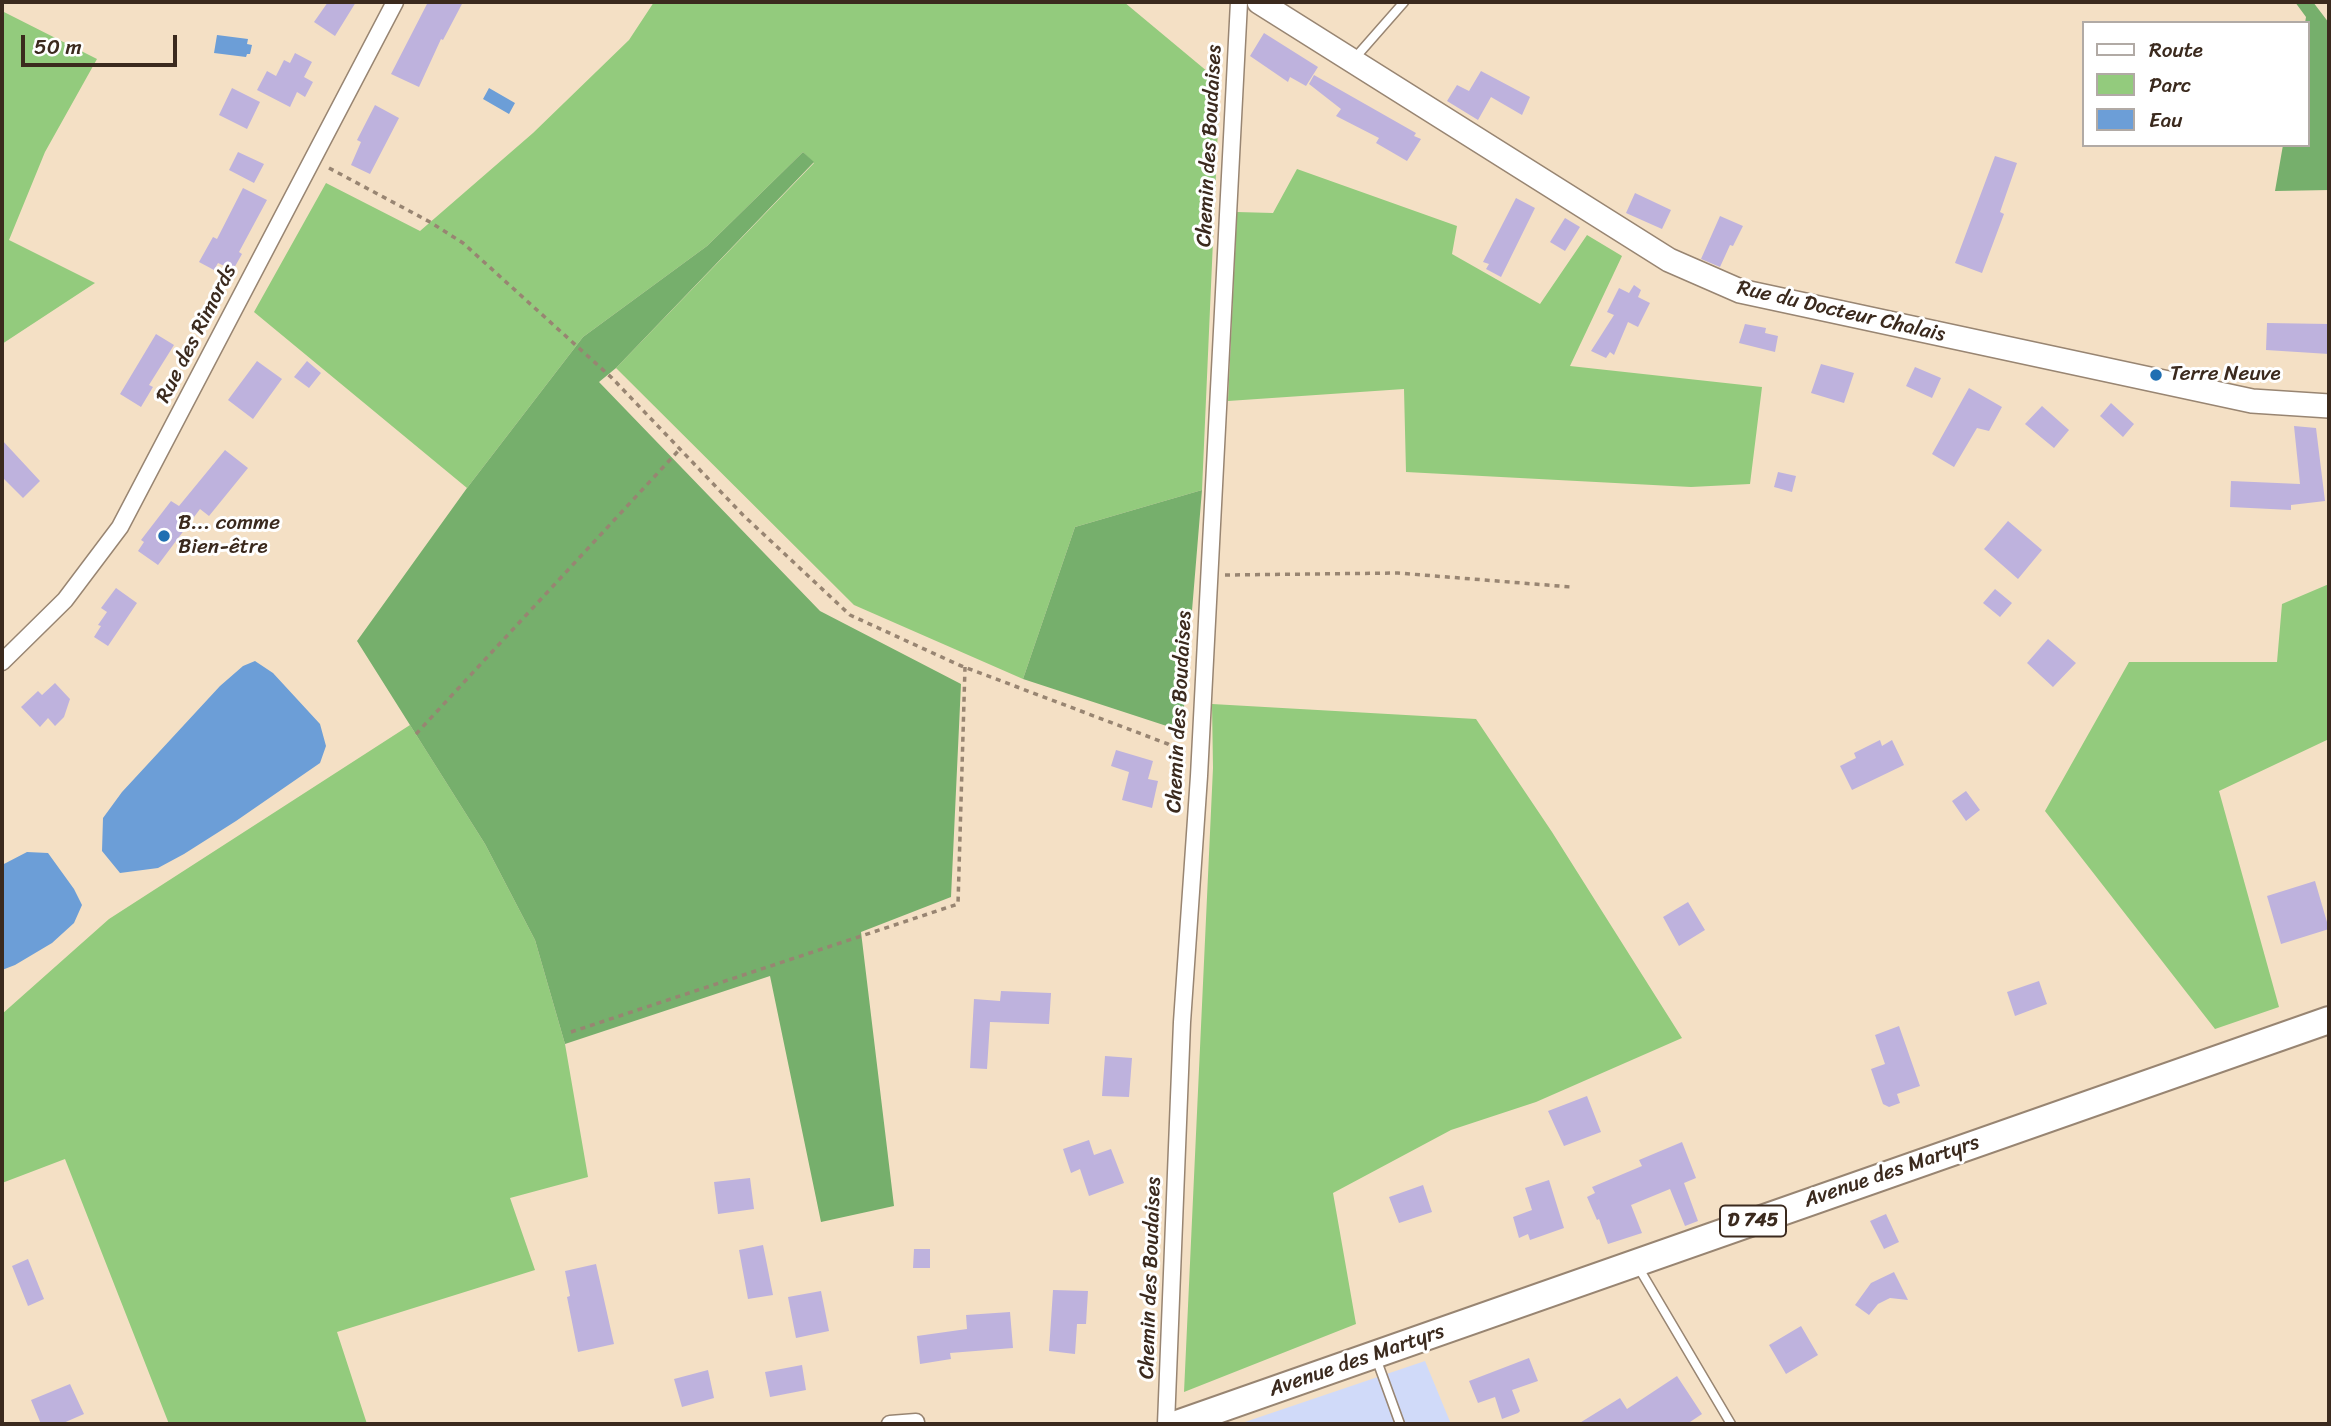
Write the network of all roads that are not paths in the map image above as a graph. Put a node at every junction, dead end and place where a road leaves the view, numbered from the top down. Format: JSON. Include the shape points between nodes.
{"nodes":[{"id":1,"x":395,"y":2,"type":"edge"},
{"id":2,"x":1239,"y":2,"type":"edge"},
{"id":3,"x":1259,"y":2,"type":"edge"},
{"id":4,"x":1404,"y":2,"type":"edge"},
{"id":5,"x":1352,"y":61,"type":"junction"},
{"id":6,"x":2329,"y":406,"type":"edge"},
{"id":7,"x":2,"y":662,"type":"edge"},
{"id":8,"x":2329,"y":1020,"type":"edge"},
{"id":9,"x":1636,"y":1263,"type":"junction"},
{"id":10,"x":1375,"y":1355,"type":"junction"},
{"id":11,"x":916,"y":1422,"type":"dead end"},
{"id":12,"x":890,"y":1424,"type":"edge"},
{"id":13,"x":1166,"y":1424,"type":"edge"},
{"id":14,"x":1178,"y":1424,"type":"edge"},
{"id":15,"x":1400,"y":1424,"type":"edge"},
{"id":16,"x":1731,"y":1424,"type":"edge"}],
"edges":[{"from":1,"to":7,"type":"street","name":"Rue des Rimords","via":[[120,527],[65,600]]},
{"from":2,"to":13,"type":"street","name":"Chemin des Boudaises","via":[[1182,1022]]},
{"from":3,"to":5,"type":"main road","name":"Rue du Docteur Chalais"},
{"from":4,"to":5,"type":"lane"},
{"from":5,"to":6,"type":"main road","name":"Rue du Docteur Chalais","via":[[1669,260],[1740,291],[2252,401]]},
{"from":8,"to":9,"type":"main road","name":"Avenue des Martyrs","number":"D 745"},
{"from":9,"to":10,"type":"main road","name":"Avenue des Martyrs","number":"D 745"},
{"from":9,"to":16,"type":"lane"},
{"from":10,"to":14,"type":"main road","name":"Avenue des Martyrs","number":"D 745"},
{"from":10,"to":15,"type":"lane"},
{"from":11,"to":12,"type":"street"}]}
